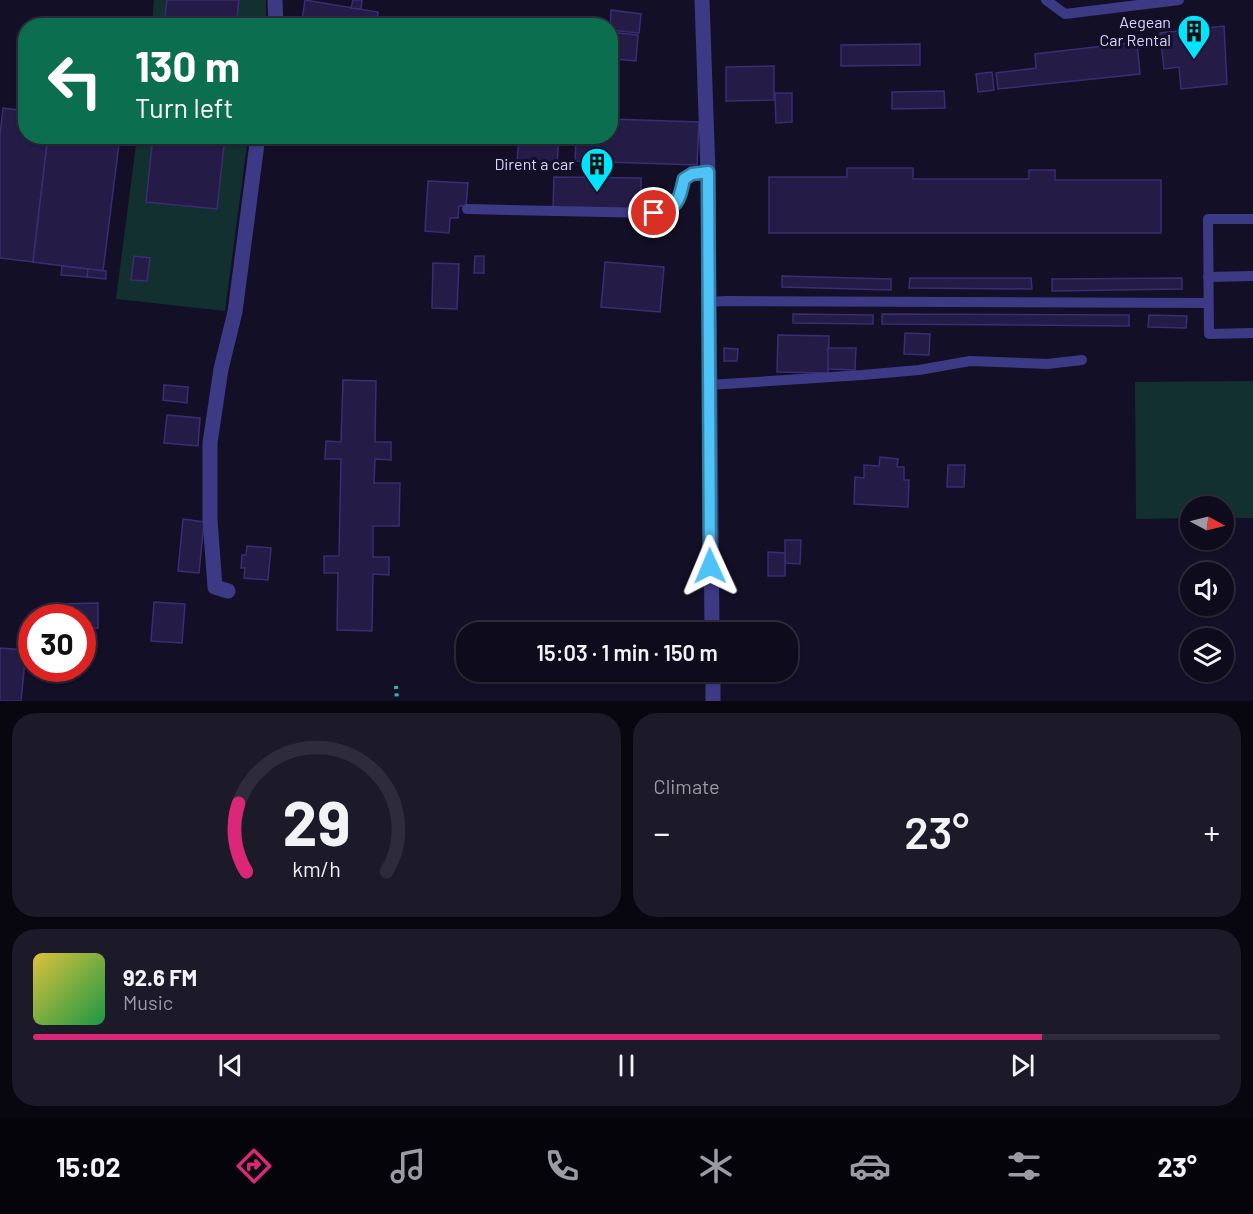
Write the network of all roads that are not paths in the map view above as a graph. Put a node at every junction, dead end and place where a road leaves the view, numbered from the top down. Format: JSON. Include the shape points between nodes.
{"nodes":[{"id":1,"x":276,"y":0,"type":"edge"},
{"id":2,"x":702,"y":0,"type":"edge"},
{"id":3,"x":1046,"y":0,"type":"edge"},
{"id":4,"x":1179,"y":0,"type":"edge"},
{"id":5,"x":276,"y":18,"type":"edge"},
{"id":6,"x":257,"y":144,"type":"edge"},
{"id":7,"x":708,"y":172,"type":"junction"},
{"id":8,"x":467,"y":209,"type":"dead end"},
{"id":9,"x":1253,"y":219,"type":"edge"},
{"id":10,"x":1253,"y":276,"type":"edge"},
{"id":11,"x":1208,"y":277,"type":"junction"},
{"id":12,"x":708,"y":302,"type":"junction"},
{"id":13,"x":1208,"y":303,"type":"junction"},
{"id":14,"x":1253,"y":333,"type":"edge"},
{"id":15,"x":1082,"y":360,"type":"dead end"},
{"id":16,"x":709,"y":385,"type":"junction"},
{"id":17,"x":228,"y":591,"type":"dead end"},
{"id":18,"x":712,"y":622,"type":"edge"},
{"id":19,"x":712,"y":682,"type":"edge"},
{"id":20,"x":713,"y":701,"type":"edge"}],
"edges":[{"from":1,"to":5,"type":"street"},
{"from":2,"to":7,"type":"street"},
{"from":3,"to":4,"type":"lane","via":[[1065,14]]},
{"from":6,"to":17,"type":"street","via":[[236,312],[221,369],[210,443],[215,587]]},
{"from":7,"to":8,"type":"lane","via":[[684,179],[679,201],[672,208],[654,213]]},
{"from":7,"to":12,"type":"street"},
{"from":9,"to":11,"type":"lane","via":[[1208,219]]},
{"from":10,"to":11,"type":"lane"},
{"from":11,"to":13,"type":"lane"},
{"from":12,"to":13,"type":"lane"},
{"from":12,"to":16,"type":"street"},
{"from":13,"to":14,"type":"lane","via":[[1209,334]]},
{"from":15,"to":16,"type":"lane","via":[[1047,364],[970,362],[919,370]]},
{"from":16,"to":18,"type":"street"},
{"from":19,"to":20,"type":"street"}]}
